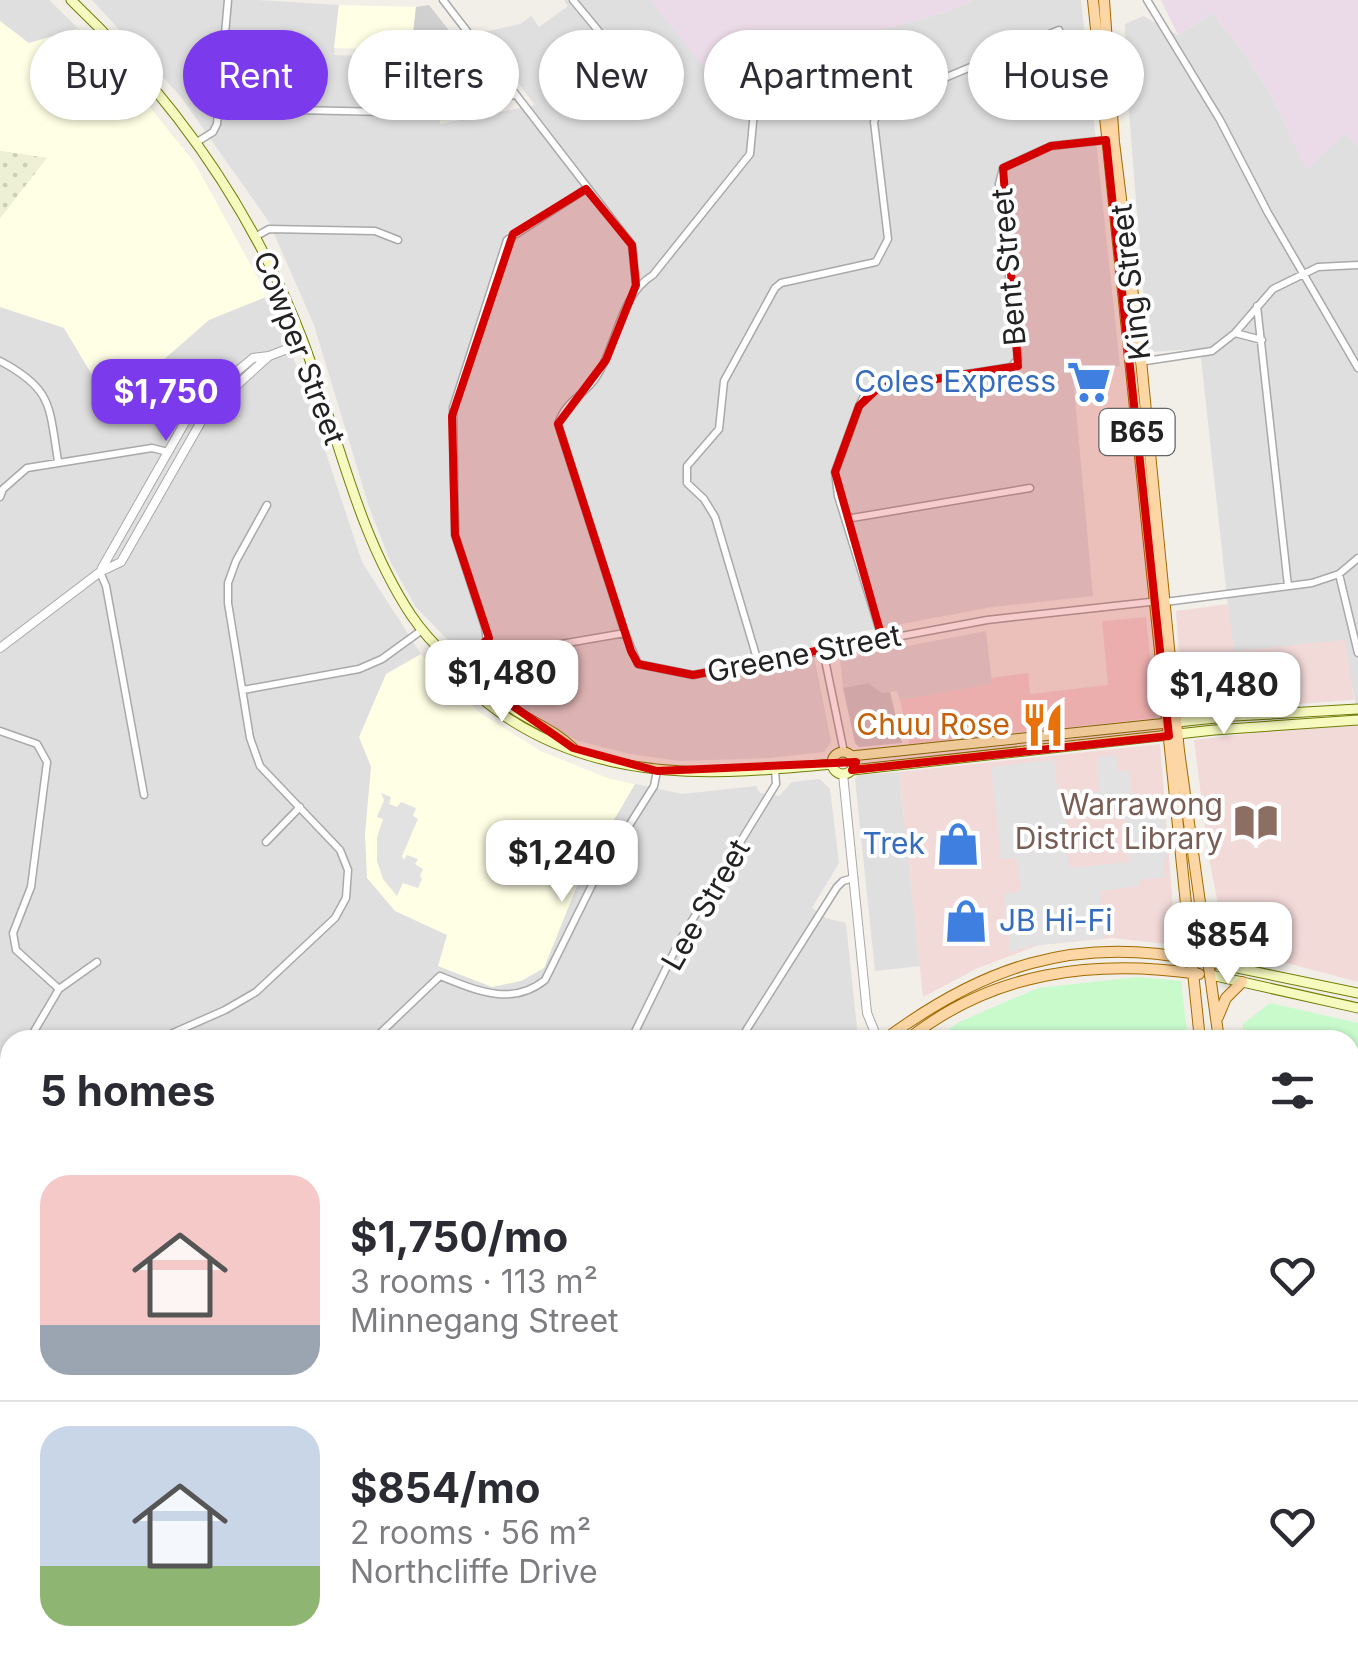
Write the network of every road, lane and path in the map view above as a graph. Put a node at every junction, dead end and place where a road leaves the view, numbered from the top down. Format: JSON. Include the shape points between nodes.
{"nodes":[{"id":1,"x":72,"y":0,"type":"edge"},
{"id":2,"x":228,"y":0,"type":"edge"},
{"id":3,"x":442,"y":0,"type":"edge"},
{"id":4,"x":574,"y":0,"type":"edge"},
{"id":5,"x":1093,"y":0,"type":"edge"},
{"id":6,"x":1104,"y":0,"type":"edge"},
{"id":7,"x":1147,"y":0,"type":"edge"},
{"id":8,"x":225,"y":30,"type":"edge"},
{"id":9,"x":465,"y":30,"type":"edge"},
{"id":10,"x":598,"y":30,"type":"edge"},
{"id":11,"x":968,"y":68,"type":"edge"},
{"id":12,"x":519,"y":102,"type":"edge"},
{"id":13,"x":217,"y":120,"type":"edge"},
{"id":14,"x":753,"y":120,"type":"edge"},
{"id":15,"x":1106,"y":140,"type":"junction"},
{"id":16,"x":197,"y":142,"type":"junction"},
{"id":17,"x":586,"y":189,"type":"junction"},
{"id":18,"x":255,"y":236,"type":"junction"},
{"id":19,"x":398,"y":240,"type":"dead end"},
{"id":20,"x":1358,"y":266,"type":"edge"},
{"id":21,"x":1303,"y":275,"type":"junction"},
{"id":22,"x":636,"y":285,"type":"junction"},
{"id":23,"x":1257,"y":306,"type":"junction"},
{"id":24,"x":1235,"y":333,"type":"junction"},
{"id":25,"x":1262,"y":340,"type":"junction"},
{"id":26,"x":303,"y":342,"type":"junction"},
{"id":27,"x":269,"y":356,"type":"junction"},
{"id":28,"x":1141,"y":360,"type":"junction"},
{"id":29,"x":0,"y":361,"type":"edge"},
{"id":30,"x":1358,"y":368,"type":"edge"},
{"id":31,"x":1132,"y":382,"type":"junction"},
{"id":32,"x":169,"y":452,"type":"junction"},
{"id":33,"x":58,"y":461,"type":"junction"},
{"id":34,"x":1030,"y":488,"type":"dead end"},
{"id":35,"x":0,"y":497,"type":"edge"},
{"id":36,"x":267,"y":505,"type":"dead end"},
{"id":37,"x":846,"y":519,"type":"junction"},
{"id":38,"x":1358,"y":558,"type":"edge"},
{"id":39,"x":100,"y":572,"type":"junction"},
{"id":40,"x":1339,"y":574,"type":"junction"},
{"id":41,"x":1288,"y":586,"type":"junction"},
{"id":42,"x":1159,"y":602,"type":"junction"},
{"id":43,"x":422,"y":630,"type":"junction"},
{"id":44,"x":625,"y":633,"type":"junction"},
{"id":45,"x":882,"y":638,"type":"junction"},
{"id":46,"x":487,"y":642,"type":"junction"},
{"id":47,"x":0,"y":648,"type":"edge"},
{"id":48,"x":824,"y":650,"type":"junction"},
{"id":49,"x":1358,"y":653,"type":"edge"},
{"id":50,"x":758,"y":662,"type":"junction"},
{"id":51,"x":457,"y":667,"type":"junction"},
{"id":52,"x":243,"y":690,"type":"junction"},
{"id":53,"x":503,"y":702,"type":"junction"},
{"id":54,"x":1358,"y":708,"type":"edge"},
{"id":55,"x":1358,"y":720,"type":"edge"},
{"id":56,"x":521,"y":726,"type":"junction"},
{"id":57,"x":545,"y":727,"type":"junction"},
{"id":58,"x":1173,"y":729,"type":"junction"},
{"id":59,"x":0,"y":731,"type":"edge"},
{"id":60,"x":573,"y":748,"type":"junction"},
{"id":61,"x":847,"y":754,"type":"junction"},
{"id":62,"x":832,"y":764,"type":"junction"},
{"id":63,"x":775,"y":770,"type":"junction"},
{"id":64,"x":657,"y":771,"type":"junction"},
{"id":65,"x":847,"y":772,"type":"junction"},
{"id":66,"x":144,"y":795,"type":"dead end"},
{"id":67,"x":300,"y":808,"type":"junction"},
{"id":68,"x":266,"y":842,"type":"dead end"},
{"id":69,"x":854,"y":878,"type":"junction"},
{"id":70,"x":1202,"y":920,"type":"junction"},
{"id":71,"x":1191,"y":958,"type":"junction"},
{"id":72,"x":98,"y":962,"type":"dead end"},
{"id":73,"x":1208,"y":962,"type":"junction"},
{"id":74,"x":1193,"y":973,"type":"junction"},
{"id":75,"x":1258,"y":973,"type":"junction"},
{"id":76,"x":1211,"y":975,"type":"junction"},
{"id":77,"x":1242,"y":982,"type":"junction"},
{"id":78,"x":59,"y":989,"type":"junction"},
{"id":79,"x":1358,"y":993,"type":"edge"},
{"id":80,"x":1358,"y":1008,"type":"edge"},
{"id":81,"x":1217,"y":1021,"type":"junction"},
{"id":82,"x":35,"y":1030,"type":"edge"},
{"id":83,"x":180,"y":1030,"type":"edge"},
{"id":84,"x":383,"y":1030,"type":"edge"},
{"id":85,"x":636,"y":1030,"type":"edge"},
{"id":86,"x":746,"y":1030,"type":"edge"},
{"id":87,"x":876,"y":1030,"type":"edge"},
{"id":88,"x":895,"y":1030,"type":"edge"},
{"id":89,"x":923,"y":1030,"type":"edge"},
{"id":90,"x":1199,"y":1030,"type":"edge"},
{"id":91,"x":1218,"y":1030,"type":"edge"}],
"edges":[{"from":1,"to":16,"type":"main road","name":"Cowper Street"},
{"from":2,"to":8,"type":"street"},
{"from":3,"to":9,"type":"street"},
{"from":4,"to":10,"type":"street"},
{"from":5,"to":15,"type":"main road","name":"King Street","number":"B65"},
{"from":6,"to":28,"type":"main road","name":"King Street","number":"B65"},
{"from":7,"to":21,"type":"street"},
{"from":11,"to":50,"type":"street","via":[[880,105],[874,122],[888,239],[876,262],[775,288],[724,381],[719,428],[687,466],[687,482],[715,517]]},
{"from":12,"to":17,"type":"street"},
{"from":13,"to":16,"type":"street"},
{"from":14,"to":22,"type":"street","via":[[743,164],[654,275]]},
{"from":15,"to":31,"type":"main road","name":"King Street","number":"B65"},
{"from":15,"to":37,"type":"street","name":"Bent Street","via":[[1051,146],[1002,168],[1018,359],[1011,367],[865,394],[834,472]]},
{"from":16,"to":18,"type":"main road","name":"Cowper Street"},
{"from":17,"to":22,"type":"street","via":[[632,246]]},
{"from":17,"to":46,"type":"street","via":[[507,240],[453,408],[455,535]]},
{"from":18,"to":19,"type":"street","via":[[269,229],[357,231],[385,232]]},
{"from":18,"to":26,"type":"main road","name":"Cowper Street"},
{"from":20,"to":21,"type":"street","via":[[1318,267]]},
{"from":21,"to":23,"type":"street","via":[[1272,288]]},
{"from":21,"to":30,"type":"street"},
{"from":22,"to":44,"type":"street","via":[[594,382],[564,406],[558,424]]},
{"from":23,"to":24,"type":"street"},
{"from":23,"to":25,"type":"street"},
{"from":24,"to":25,"type":"street"},
{"from":24,"to":28,"type":"street","via":[[1212,351]]},
{"from":25,"to":41,"type":"street"},
{"from":26,"to":27,"type":"street"},
{"from":26,"to":43,"type":"main road","name":"Cowper Street","via":[[368,540]]},
{"from":27,"to":32,"type":"street","via":[[254,358],[193,408]]},
{"from":27,"to":39,"type":"street","via":[[206,414],[122,562]]},
{"from":28,"to":31,"type":"street"},
{"from":28,"to":42,"type":"main road","name":"King Street","number":"B65","via":[[1162,573]]},
{"from":29,"to":33,"type":"street","via":[[31,378],[48,402]]},
{"from":31,"to":42,"type":"main road","name":"King Street","number":"B65"},
{"from":32,"to":33,"type":"street","via":[[152,448]]},
{"from":32,"to":39,"type":"street"},
{"from":33,"to":35,"type":"street","via":[[26,468]]},
{"from":34,"to":37,"type":"street"},
{"from":36,"to":52,"type":"street","via":[[228,583]]},
{"from":37,"to":45,"type":"street","name":"Bent Street"},
{"from":38,"to":40,"type":"street"},
{"from":39,"to":47,"type":"street"},
{"from":39,"to":66,"type":"street"},
{"from":40,"to":41,"type":"street","name":"Greene Street"},
{"from":40,"to":49,"type":"street"},
{"from":41,"to":42,"type":"street","name":"Greene Street"},
{"from":42,"to":45,"type":"street","name":"Greene Street"},
{"from":42,"to":58,"type":"main road","name":"King Street","number":"B65"},
{"from":43,"to":51,"type":"main road","name":"Cowper Street"},
{"from":43,"to":52,"type":"street","via":[[359,670]]},
{"from":44,"to":46,"type":"street","via":[[509,653]]},
{"from":44,"to":50,"type":"street","name":"Greene Street","via":[[638,664],[693,676]]},
{"from":45,"to":48,"type":"street","name":"Greene Street"},
{"from":46,"to":51,"type":"street"},
{"from":48,"to":50,"type":"street","name":"Greene Street"},
{"from":48,"to":61,"type":"street"},
{"from":51,"to":53,"type":"main road","name":"Cowper Street"},
{"from":51,"to":56,"type":"main road","name":"Cowper Street","via":[[464,682]]},
{"from":52,"to":67,"type":"street","via":[[260,766]]},
{"from":53,"to":56,"type":"main road"},
{"from":53,"to":57,"type":"main road","name":"Cowper Street"},
{"from":54,"to":58,"type":"main road"},
{"from":55,"to":58,"type":"main road"},
{"from":56,"to":57,"type":"main road"},
{"from":56,"to":60,"type":"main road","name":"Cowper Street"},
{"from":57,"to":60,"type":"main road","name":"Cowper Street"},
{"from":58,"to":61,"type":"main road"},
{"from":58,"to":65,"type":"main road"},
{"from":58,"to":70,"type":"main road","name":"King Street","number":"B65"},
{"from":58,"to":71,"type":"main road","name":"King Street","number":"B65"},
{"from":59,"to":78,"type":"street","via":[[37,744],[47,762],[31,887],[13,933],[16,950]]},
{"from":60,"to":64,"type":"main road","name":"Cowper Street"},
{"from":61,"to":62,"type":"main road","via":[[836,754]]},
{"from":61,"to":65,"type":"main road"},
{"from":62,"to":63,"type":"main road","name":"Cowper Street"},
{"from":62,"to":65,"type":"main road"},
{"from":63,"to":64,"type":"main road","name":"Cowper Street"},
{"from":63,"to":85,"type":"street","name":"Lee Street","via":[[776,784],[680,940]]},
{"from":64,"to":84,"type":"street","via":[[545,980],[518,994],[494,995],[440,976]]},
{"from":65,"to":69,"type":"street"},
{"from":67,"to":68,"type":"street"},
{"from":67,"to":83,"type":"street","via":[[340,850],[348,870],[346,898],[334,918],[256,992]]},
{"from":69,"to":86,"type":"street","via":[[836,888]]},
{"from":69,"to":87,"type":"street","via":[[867,1013]]},
{"from":70,"to":73,"type":"main road","name":"King Street","number":"B65"},
{"from":70,"to":75,"type":"main road","via":[[1216,948]]},
{"from":71,"to":73,"type":"main road"},
{"from":71,"to":74,"type":"main road","name":"King Street","number":"B65"},
{"from":71,"to":88,"type":"main road","via":[[1110,950],[1040,959],[965,987]]},
{"from":72,"to":78,"type":"street"},
{"from":73,"to":75,"type":"main road"},
{"from":73,"to":76,"type":"main road","name":"King Street","number":"B65"},
{"from":74,"to":76,"type":"main road"},
{"from":74,"to":89,"type":"main road","via":[[1116,966],[1033,977]]},
{"from":74,"to":90,"type":"main road","name":"King Street","number":"B65"},
{"from":75,"to":79,"type":"main road"},
{"from":76,"to":77,"type":"main road"},
{"from":76,"to":81,"type":"main road","name":"King Street","number":"B65"},
{"from":77,"to":80,"type":"main road"},
{"from":77,"to":81,"type":"main road"},
{"from":78,"to":82,"type":"street"},
{"from":81,"to":91,"type":"main road","name":"King Street","number":"B65"}]}
